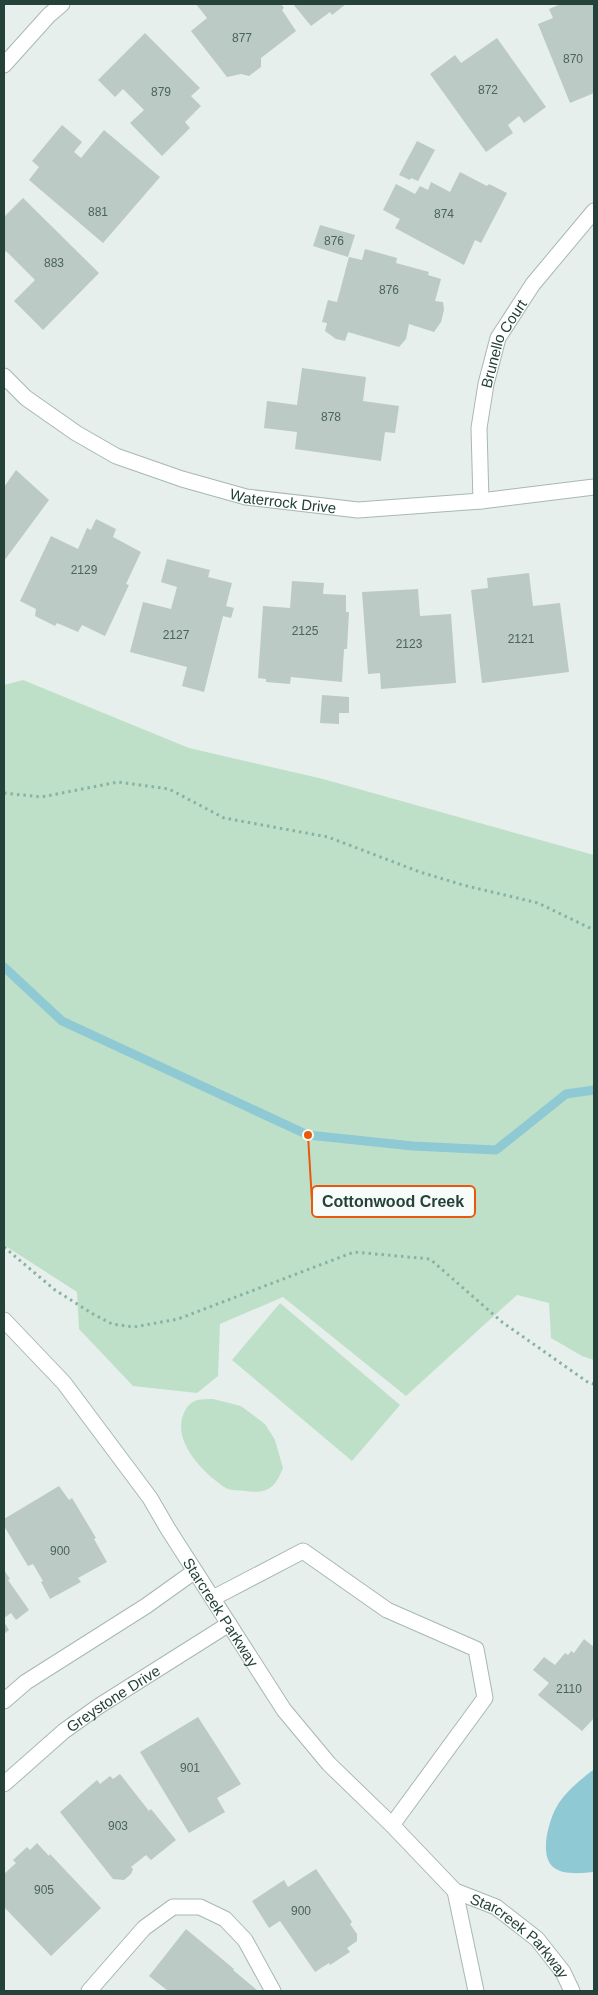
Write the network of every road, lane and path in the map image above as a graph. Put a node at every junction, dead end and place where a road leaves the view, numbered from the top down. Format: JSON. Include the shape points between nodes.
{"nodes":[{"id":1,"x":62,"y":4,"type":"edge"},
{"id":2,"x":4,"y":65,"type":"edge"},
{"id":3,"x":594,"y":211,"type":"edge"},
{"id":4,"x":4,"y":376,"type":"edge"},
{"id":5,"x":594,"y":488,"type":"edge"},
{"id":6,"x":481,"y":501,"type":"junction"},
{"id":7,"x":4,"y":793,"type":"edge"},
{"id":8,"x":594,"y":930,"type":"edge"},
{"id":9,"x":4,"y":1246,"type":"edge"},
{"id":10,"x":4,"y":1320,"type":"edge"},
{"id":11,"x":594,"y":1384,"type":"edge"},
{"id":12,"x":195,"y":1572,"type":"junction"},
{"id":13,"x":213,"y":1598,"type":"junction"},
{"id":14,"x":229,"y":1624,"type":"junction"},
{"id":15,"x":4,"y":1701,"type":"edge"},
{"id":16,"x":4,"y":1784,"type":"edge"},
{"id":17,"x":392,"y":1825,"type":"junction"},
{"id":18,"x":456,"y":1891,"type":"junction"},
{"id":19,"x":89,"y":1991,"type":"edge"},
{"id":20,"x":273,"y":1991,"type":"edge"},
{"id":21,"x":476,"y":1991,"type":"edge"},
{"id":22,"x":572,"y":1991,"type":"edge"}],
"edges":[{"from":1,"to":2,"type":"street"},
{"from":3,"to":6,"type":"street","name":"Brunello Court","via":[[533,284],[498,338],[479,428]]},
{"from":4,"to":6,"type":"street","name":"Waterrock Drive","via":[[26,398],[116,456],[182,480],[246,497],[358,510]]},
{"from":5,"to":6,"type":"street","name":"Waterrock Drive"},
{"from":7,"to":8,"type":"path","via":[[41,797],[118,782],[169,788],[224,818],[328,837],[420,872],[538,903]]},
{"from":9,"to":11,"type":"path","via":[[55,1290],[93,1314],[112,1324],[134,1328],[178,1319],[354,1252],[430,1259],[502,1322]]},
{"from":10,"to":12,"type":"street","name":"Starcreek Parkway","via":[[64,1383],[150,1498]]},
{"from":12,"to":13,"type":"street","name":"Starcreek Parkway"},
{"from":12,"to":15,"type":"street","via":[[34,1677]]},
{"from":13,"to":14,"type":"street","name":"Starcreek Parkway"},
{"from":13,"to":17,"type":"street","via":[[303,1551],[387,1610],[476,1649],[485,1698]]},
{"from":14,"to":16,"type":"street","name":"Greystone Drive","via":[[99,1706],[64,1731]]},
{"from":14,"to":17,"type":"street","name":"Starcreek Parkway","via":[[284,1710],[329,1764]]},
{"from":17,"to":18,"type":"street","name":"Starcreek Parkway"},
{"from":18,"to":21,"type":"street","name":"Starcreek Parkway"},
{"from":18,"to":22,"type":"street","name":"Starcreek Parkway","via":[[496,1907],[537,1938],[563,1972]]},
{"from":19,"to":20,"type":"street","via":[[144,1928],[173,1907],[200,1907],[225,1918],[245,1940]]}]}
